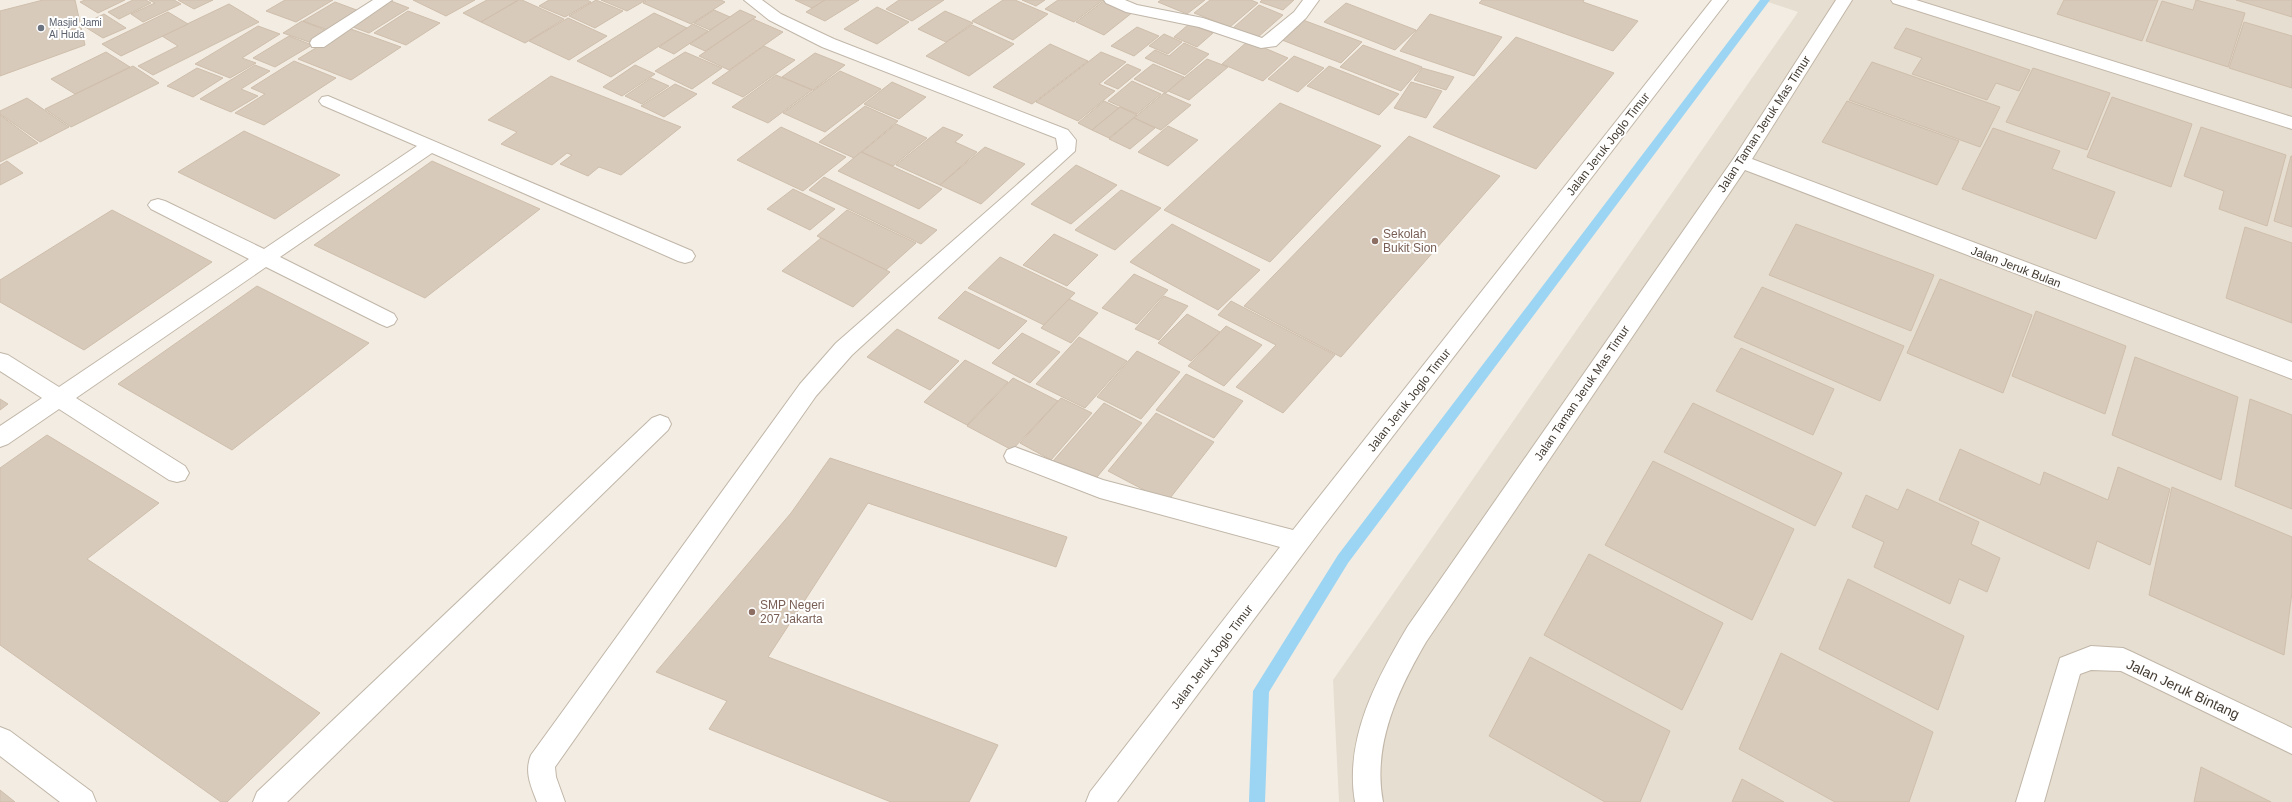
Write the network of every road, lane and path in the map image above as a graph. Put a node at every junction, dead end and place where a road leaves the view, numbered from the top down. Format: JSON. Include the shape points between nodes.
{"nodes":[{"id":1,"x":384,"y":0,"type":"edge"},
{"id":2,"x":752,"y":0,"type":"edge"},
{"id":3,"x":1112,"y":0,"type":"edge"},
{"id":4,"x":1311,"y":0,"type":"edge"},
{"id":5,"x":1720,"y":0,"type":"edge"},
{"id":6,"x":1844,"y":0,"type":"edge"},
{"id":7,"x":1900,"y":0,"type":"edge"},
{"id":8,"x":318,"y":43,"type":"dead end"},
{"id":9,"x":328,"y":100,"type":"dead end"},
{"id":10,"x":2292,"y":123,"type":"edge"},
{"id":11,"x":431,"y":145,"type":"junction"},
{"id":12,"x":1741,"y":162,"type":"junction"},
{"id":13,"x":158,"y":205,"type":"dead end"},
{"id":14,"x":685,"y":256,"type":"dead end"},
{"id":15,"x":264,"y":260,"type":"junction"},
{"id":16,"x":387,"y":319,"type":"dead end"},
{"id":17,"x":0,"y":361,"type":"edge"},
{"id":18,"x":2292,"y":371,"type":"edge"},
{"id":19,"x":58,"y":397,"type":"junction"},
{"id":20,"x":660,"y":424,"type":"dead end"},
{"id":21,"x":0,"y":438,"type":"edge"},
{"id":22,"x":1015,"y":456,"type":"dead end"},
{"id":23,"x":177,"y":473,"type":"dead end"},
{"id":24,"x":1300,"y":542,"type":"junction"},
{"id":25,"x":0,"y":740,"type":"edge"},
{"id":26,"x":2292,"y":741,"type":"edge"},
{"id":27,"x":82,"y":802,"type":"edge"},
{"id":28,"x":267,"y":802,"type":"edge"},
{"id":29,"x":550,"y":802,"type":"edge"},
{"id":30,"x":1100,"y":802,"type":"edge"},
{"id":31,"x":1369,"y":802,"type":"edge"},
{"id":32,"x":2030,"y":802,"type":"edge"}],
"edges":[{"from":1,"to":8,"type":"street"},
{"from":2,"to":29,"type":"street","via":[[798,29],[1062,134],[1068,145],[1066,151],[844,349],[808,390],[541,764],[542,777]]},
{"from":3,"to":4,"type":"street","via":[[1132,9],[1203,23],[1260,43],[1270,42],[1300,15]]},
{"from":5,"to":24,"type":"street","name":"Jalan Jeruk Joglo Timur"},
{"from":6,"to":12,"type":"street","name":"Jalan Taman Jeruk Mas Timur"},
{"from":7,"to":10,"type":"street"},
{"from":9,"to":11,"type":"street"},
{"from":11,"to":14,"type":"street"},
{"from":11,"to":15,"type":"street"},
{"from":12,"to":18,"type":"street","name":"Jalan Jeruk Bulan"},
{"from":12,"to":31,"type":"street","name":"Jalan Taman Jeruk Mas Timur","via":[[1417,634],[1385,692],[1369,746],[1366,791]]},
{"from":13,"to":15,"type":"street"},
{"from":15,"to":16,"type":"street"},
{"from":15,"to":19,"type":"street"},
{"from":17,"to":19,"type":"street"},
{"from":19,"to":21,"type":"street"},
{"from":19,"to":23,"type":"street"},
{"from":20,"to":28,"type":"street"},
{"from":22,"to":24,"type":"street","via":[[1100,490]]},
{"from":24,"to":30,"type":"street","name":"Jalan Jeruk Joglo Timur"},
{"from":25,"to":27,"type":"street"},
{"from":26,"to":32,"type":"street","name":"Jalan Jeruk Bintang","via":[[2123,660],[2091,658],[2069,666]]}]}
